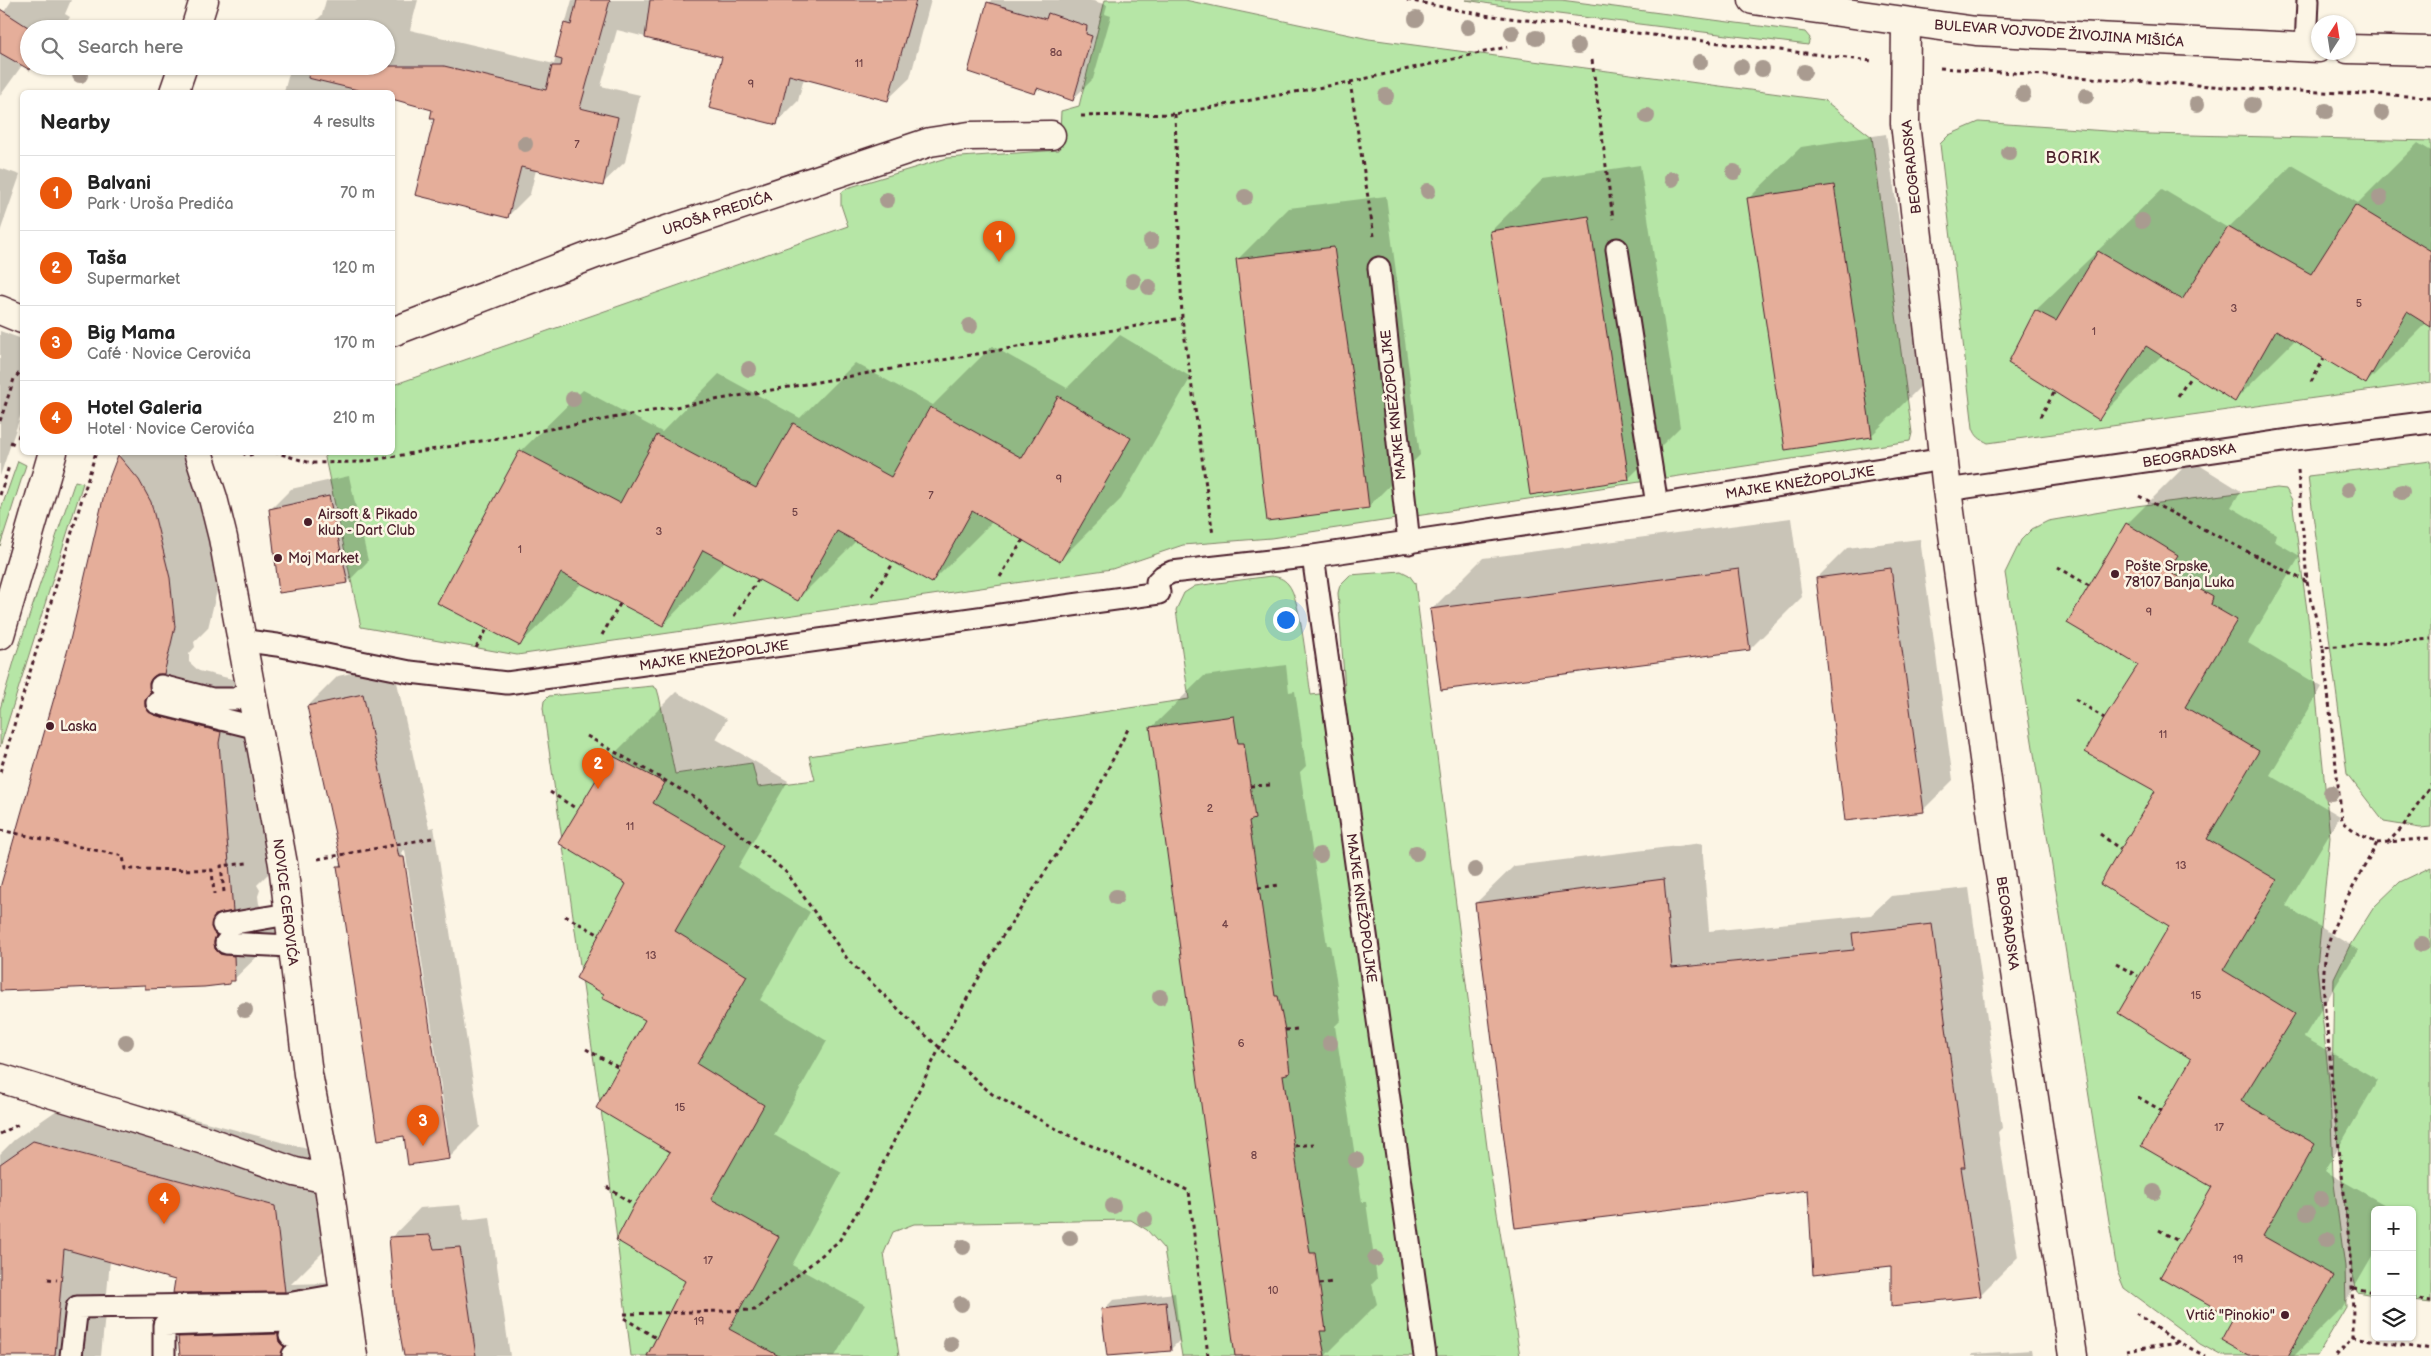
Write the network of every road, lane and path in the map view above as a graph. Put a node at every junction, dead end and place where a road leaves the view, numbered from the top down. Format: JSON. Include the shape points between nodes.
{"nodes":[{"id":1,"x":204,"y":0,"type":"edge"},
{"id":2,"x":1754,"y":0,"type":"edge"},
{"id":3,"x":2308,"y":0,"type":"edge"},
{"id":4,"x":198,"y":20,"type":"edge"},
{"id":5,"x":1906,"y":22,"type":"junction"},
{"id":6,"x":2311,"y":36,"type":"edge"},
{"id":7,"x":1507,"y":47,"type":"dead end"},
{"id":8,"x":2311,"y":48,"type":"edge"},
{"id":9,"x":2356,"y":49,"type":"edge"},
{"id":10,"x":2431,"y":51,"type":"edge"},
{"id":11,"x":1592,"y":60,"type":"dead end"},
{"id":12,"x":180,"y":75,"type":"edge"},
{"id":13,"x":1350,"y":82,"type":"junction"},
{"id":14,"x":175,"y":90,"type":"edge"},
{"id":15,"x":1175,"y":114,"type":"junction"},
{"id":16,"x":1076,"y":116,"type":"dead end"},
{"id":17,"x":1051,"y":135,"type":"dead end"},
{"id":18,"x":1617,"y":249,"type":"joint"},
{"id":19,"x":1378,"y":268,"type":"joint"},
{"id":20,"x":0,"y":310,"type":"edge"},
{"id":21,"x":20,"y":318,"type":"edge"},
{"id":22,"x":1182,"y":318,"type":"junction"},
{"id":23,"x":395,"y":331,"type":"edge"},
{"id":24,"x":2324,"y":359,"type":"dead end"},
{"id":25,"x":20,"y":372,"type":"edge"},
{"id":26,"x":2191,"y":376,"type":"dead end"},
{"id":27,"x":2311,"y":382,"type":"dead end"},
{"id":28,"x":2054,"y":393,"type":"dead end"},
{"id":29,"x":2178,"y":396,"type":"dead end"},
{"id":30,"x":2040,"y":417,"type":"dead end"},
{"id":31,"x":0,"y":421,"type":"edge"},
{"id":32,"x":2431,"y":422,"type":"edge"},
{"id":33,"x":2296,"y":439,"type":"junction"},
{"id":34,"x":52,"y":455,"type":"edge"},
{"id":35,"x":95,"y":455,"type":"edge"},
{"id":36,"x":199,"y":455,"type":"edge"},
{"id":37,"x":284,"y":455,"type":"edge"},
{"id":38,"x":1944,"y":459,"type":"junction"},
{"id":39,"x":85,"y":468,"type":"dead end"},
{"id":40,"x":90,"y":470,"type":"junction"},
{"id":41,"x":96,"y":472,"type":"dead end"},
{"id":42,"x":1947,"y":490,"type":"junction"},
{"id":43,"x":2132,"y":495,"type":"dead end"},
{"id":44,"x":1657,"y":505,"type":"junction"},
{"id":45,"x":1024,"y":540,"type":"dead end"},
{"id":46,"x":1409,"y":542,"type":"junction"},
{"id":47,"x":1214,"y":543,"type":"dead end"},
{"id":48,"x":1313,"y":556,"type":"junction"},
{"id":49,"x":894,"y":562,"type":"dead end"},
{"id":50,"x":2058,"y":567,"type":"dead end"},
{"id":51,"x":1000,"y":577,"type":"dead end"},
{"id":52,"x":758,"y":580,"type":"dead end"},
{"id":53,"x":2307,"y":582,"type":"junction"},
{"id":54,"x":2089,"y":586,"type":"dead end"},
{"id":55,"x":872,"y":596,"type":"dead end"},
{"id":56,"x":620,"y":604,"type":"dead end"},
{"id":57,"x":734,"y":616,"type":"dead end"},
{"id":58,"x":487,"y":629,"type":"dead end"},
{"id":59,"x":0,"y":635,"type":"edge"},
{"id":60,"x":602,"y":636,"type":"dead end"},
{"id":61,"x":2431,"y":638,"type":"edge"},
{"id":62,"x":240,"y":640,"type":"junction"},
{"id":63,"x":2323,"y":647,"type":"junction"},
{"id":64,"x":474,"y":651,"type":"dead end"},
{"id":65,"x":252,"y":688,"type":"junction"},
{"id":66,"x":2075,"y":699,"type":"dead end"},
{"id":67,"x":2104,"y":718,"type":"dead end"},
{"id":68,"x":258,"y":728,"type":"junction"},
{"id":69,"x":1128,"y":729,"type":"dead end"},
{"id":70,"x":587,"y":736,"type":"dead end"},
{"id":71,"x":0,"y":772,"type":"edge"},
{"id":72,"x":2431,"y":784,"type":"edge"},
{"id":73,"x":1270,"y":785,"type":"dead end"},
{"id":74,"x":1250,"y":786,"type":"dead end"},
{"id":75,"x":550,"y":792,"type":"dead end"},
{"id":76,"x":577,"y":809,"type":"dead end"},
{"id":77,"x":0,"y":830,"type":"edge"},
{"id":78,"x":2100,"y":834,"type":"dead end"},
{"id":79,"x":432,"y":838,"type":"dead end"},
{"id":80,"x":2431,"y":838,"type":"edge"},
{"id":81,"x":2377,"y":843,"type":"junction"},
{"id":82,"x":2387,"y":843,"type":"junction"},
{"id":83,"x":2120,"y":849,"type":"dead end"},
{"id":84,"x":255,"y":862,"type":"dead end"},
{"id":85,"x":283,"y":864,"type":"junction"},
{"id":86,"x":1279,"y":885,"type":"dead end"},
{"id":87,"x":1258,"y":888,"type":"dead end"},
{"id":88,"x":224,"y":893,"type":"dead end"},
{"id":89,"x":215,"y":900,"type":"dead end"},
{"id":90,"x":288,"y":914,"type":"junction"},
{"id":91,"x":565,"y":916,"type":"dead end"},
{"id":92,"x":598,"y":934,"type":"dead end"},
{"id":93,"x":291,"y":946,"type":"junction"},
{"id":94,"x":2116,"y":964,"type":"dead end"},
{"id":95,"x":2138,"y":976,"type":"dead end"},
{"id":96,"x":1298,"y":1028,"type":"dead end"},
{"id":97,"x":1285,"y":1030,"type":"dead end"},
{"id":98,"x":940,"y":1047,"type":"junction"},
{"id":99,"x":586,"y":1049,"type":"dead end"},
{"id":100,"x":619,"y":1068,"type":"dead end"},
{"id":101,"x":0,"y":1078,"type":"edge"},
{"id":102,"x":2138,"y":1097,"type":"dead end"},
{"id":103,"x":2162,"y":1111,"type":"dead end"},
{"id":104,"x":1314,"y":1144,"type":"dead end"},
{"id":105,"x":1295,"y":1146,"type":"dead end"},
{"id":106,"x":328,"y":1179,"type":"junction"},
{"id":107,"x":607,"y":1187,"type":"dead end"},
{"id":108,"x":634,"y":1205,"type":"dead end"},
{"id":109,"x":2159,"y":1230,"type":"dead end"},
{"id":110,"x":2180,"y":1242,"type":"dead end"},
{"id":111,"x":1333,"y":1282,"type":"dead end"},
{"id":112,"x":1319,"y":1284,"type":"dead end"},
{"id":113,"x":2353,"y":1288,"type":"junction"},
{"id":114,"x":2371,"y":1291,"type":"edge"},
{"id":115,"x":2416,"y":1298,"type":"edge"},
{"id":116,"x":2431,"y":1300,"type":"edge"},
{"id":117,"x":2136,"y":1313,"type":"dead end"},
{"id":118,"x":349,"y":1329,"type":"edge"},
{"id":119,"x":2354,"y":1337,"type":"junction"},
{"id":120,"x":656,"y":1338,"type":"dead end"},
{"id":121,"x":2178,"y":1342,"type":"junction"},
{"id":122,"x":291,"y":1345,"type":"dead end"},
{"id":123,"x":2431,"y":1350,"type":"edge"},
{"id":124,"x":2126,"y":1351,"type":"dead end"},
{"id":125,"x":71,"y":1356,"type":"edge"},
{"id":126,"x":164,"y":1356,"type":"edge"},
{"id":127,"x":1208,"y":1356,"type":"edge"},
{"id":128,"x":1425,"y":1356,"type":"edge"},
{"id":129,"x":2073,"y":1356,"type":"edge"},
{"id":130,"x":2205,"y":1356,"type":"edge"},
{"id":131,"x":2336,"y":1356,"type":"edge"}],
"edges":[{"from":1,"to":4,"type":"street"},
{"from":2,"to":5,"type":"street","name":"BULEVAR VOJVODE ŽIVOJINA MIŠIĆA"},
{"from":3,"to":6,"type":"lane","name":"BULEVAR VOJVODE ŽIVOJINA MIŠIĆA"},
{"from":5,"to":8,"type":"street","name":"BULEVAR VOJVODE ŽIVOJINA MIŠIĆA","via":[[1976,31]]},
{"from":5,"to":38,"type":"street","name":"BEOGRADSKA","via":[[1905,123]]},
{"from":7,"to":13,"type":"path"},
{"from":9,"to":10,"type":"street"},
{"from":11,"to":18,"type":"path"},
{"from":12,"to":14,"type":"street"},
{"from":13,"to":15,"type":"path"},
{"from":13,"to":19,"type":"path"},
{"from":15,"to":16,"type":"path"},
{"from":15,"to":22,"type":"path"},
{"from":17,"to":23,"type":"street","name":"UROŠA PREDIĆA","via":[[969,136],[930,142],[598,253]]},
{"from":18,"to":44,"type":"lane"},
{"from":19,"to":46,"type":"lane","name":"MAJKE KNEŽOPOLJKE"},
{"from":20,"to":21,"type":"street"},
{"from":22,"to":37,"type":"path","via":[[362,462],[311,463]]},
{"from":22,"to":47,"type":"path"},
{"from":24,"to":27,"type":"path"},
{"from":25,"to":31,"type":"path","via":[[14,379]]},
{"from":26,"to":29,"type":"path"},
{"from":28,"to":30,"type":"path"},
{"from":32,"to":33,"type":"lane","name":"BEOGRADSKA"},
{"from":33,"to":42,"type":"lane","name":"BEOGRADSKA"},
{"from":33,"to":53,"type":"path"},
{"from":34,"to":59,"type":"street"},
{"from":35,"to":40,"type":"path"},
{"from":36,"to":62,"type":"street","name":"NOVICE CEROVIĆA","via":[[223,538]]},
{"from":38,"to":42,"type":"street","name":"BEOGRADSKA"},
{"from":38,"to":44,"type":"lane","name":"MAJKE KNEŽOPOLJKE"},
{"from":39,"to":40,"type":"path"},
{"from":40,"to":41,"type":"path"},
{"from":40,"to":71,"type":"path"},
{"from":42,"to":129,"type":"street","name":"BEOGRADSKA","via":[[2004,902]]},
{"from":43,"to":53,"type":"path","via":[[2142,496]]},
{"from":44,"to":46,"type":"lane","name":"MAJKE KNEŽOPOLJKE"},
{"from":45,"to":51,"type":"path"},
{"from":46,"to":48,"type":"lane","name":"MAJKE KNEŽOPOLJKE"},
{"from":48,"to":62,"type":"lane","name":"MAJKE KNEŽOPOLJKE","via":[[1172,572],[1158,582],[1159,593],[507,683],[410,672]]},
{"from":48,"to":128,"type":"lane","name":"MAJKE KNEŽOPOLJKE"},
{"from":49,"to":55,"type":"path"},
{"from":50,"to":54,"type":"path"},
{"from":52,"to":57,"type":"path"},
{"from":53,"to":63,"type":"path"},
{"from":56,"to":60,"type":"path"},
{"from":58,"to":64,"type":"path"},
{"from":61,"to":63,"type":"path"},
{"from":62,"to":65,"type":"street","name":"NOVICE CEROVIĆA"},
{"from":63,"to":81,"type":"path","via":[[2342,820],[2357,834]]},
{"from":65,"to":68,"type":"street","name":"NOVICE CEROVIĆA"},
{"from":65,"to":68,"type":"lane","via":[[236,699],[159,695]]},
{"from":66,"to":67,"type":"path"},
{"from":68,"to":85,"type":"street","name":"NOVICE CEROVIĆA"},
{"from":69,"to":98,"type":"path","via":[[1092,801],[1002,937]]},
{"from":70,"to":98,"type":"path","via":[[699,800],[786,873],[848,960]]},
{"from":72,"to":82,"type":"path","via":[[2402,828]]},
{"from":73,"to":74,"type":"path"},
{"from":75,"to":76,"type":"path"},
{"from":77,"to":89,"type":"path","via":[[123,856],[125,869],[212,870]]},
{"from":78,"to":83,"type":"path"},
{"from":79,"to":85,"type":"path"},
{"from":80,"to":82,"type":"path"},
{"from":81,"to":82,"type":"path"},
{"from":81,"to":113,"type":"path","via":[[2339,917],[2326,952],[2324,990]]},
{"from":84,"to":88,"type":"path","via":[[221,866]]},
{"from":85,"to":90,"type":"street","name":"NOVICE CEROVIĆA"},
{"from":86,"to":87,"type":"path"},
{"from":90,"to":93,"type":"street","name":"NOVICE CEROVIĆA"},
{"from":90,"to":93,"type":"lane","via":[[224,934]]},
{"from":91,"to":92,"type":"path"},
{"from":93,"to":106,"type":"street","name":"NOVICE CEROVIĆA","via":[[308,1074]]},
{"from":94,"to":95,"type":"path"},
{"from":96,"to":97,"type":"path"},
{"from":98,"to":120,"type":"path","via":[[866,1198],[839,1241],[755,1310],[624,1316]]},
{"from":98,"to":127,"type":"path","via":[[992,1094],[1066,1134],[1189,1191]]},
{"from":99,"to":100,"type":"path"},
{"from":101,"to":106,"type":"street","via":[[207,1141],[295,1172]]},
{"from":102,"to":103,"type":"path"},
{"from":104,"to":105,"type":"path"},
{"from":106,"to":118,"type":"street","name":"NOVICE CEROVIĆA"},
{"from":107,"to":108,"type":"path"},
{"from":109,"to":110,"type":"path"},
{"from":111,"to":112,"type":"path"},
{"from":113,"to":114,"type":"path"},
{"from":113,"to":119,"type":"path"},
{"from":115,"to":116,"type":"path"},
{"from":117,"to":121,"type":"path"},
{"from":118,"to":122,"type":"lane"},
{"from":118,"to":125,"type":"lane","via":[[286,1304],[77,1307]]},
{"from":118,"to":126,"type":"lane","via":[[288,1320],[164,1325]]},
{"from":119,"to":123,"type":"path"},
{"from":119,"to":131,"type":"path"},
{"from":121,"to":124,"type":"path"},
{"from":121,"to":130,"type":"path"}]}
